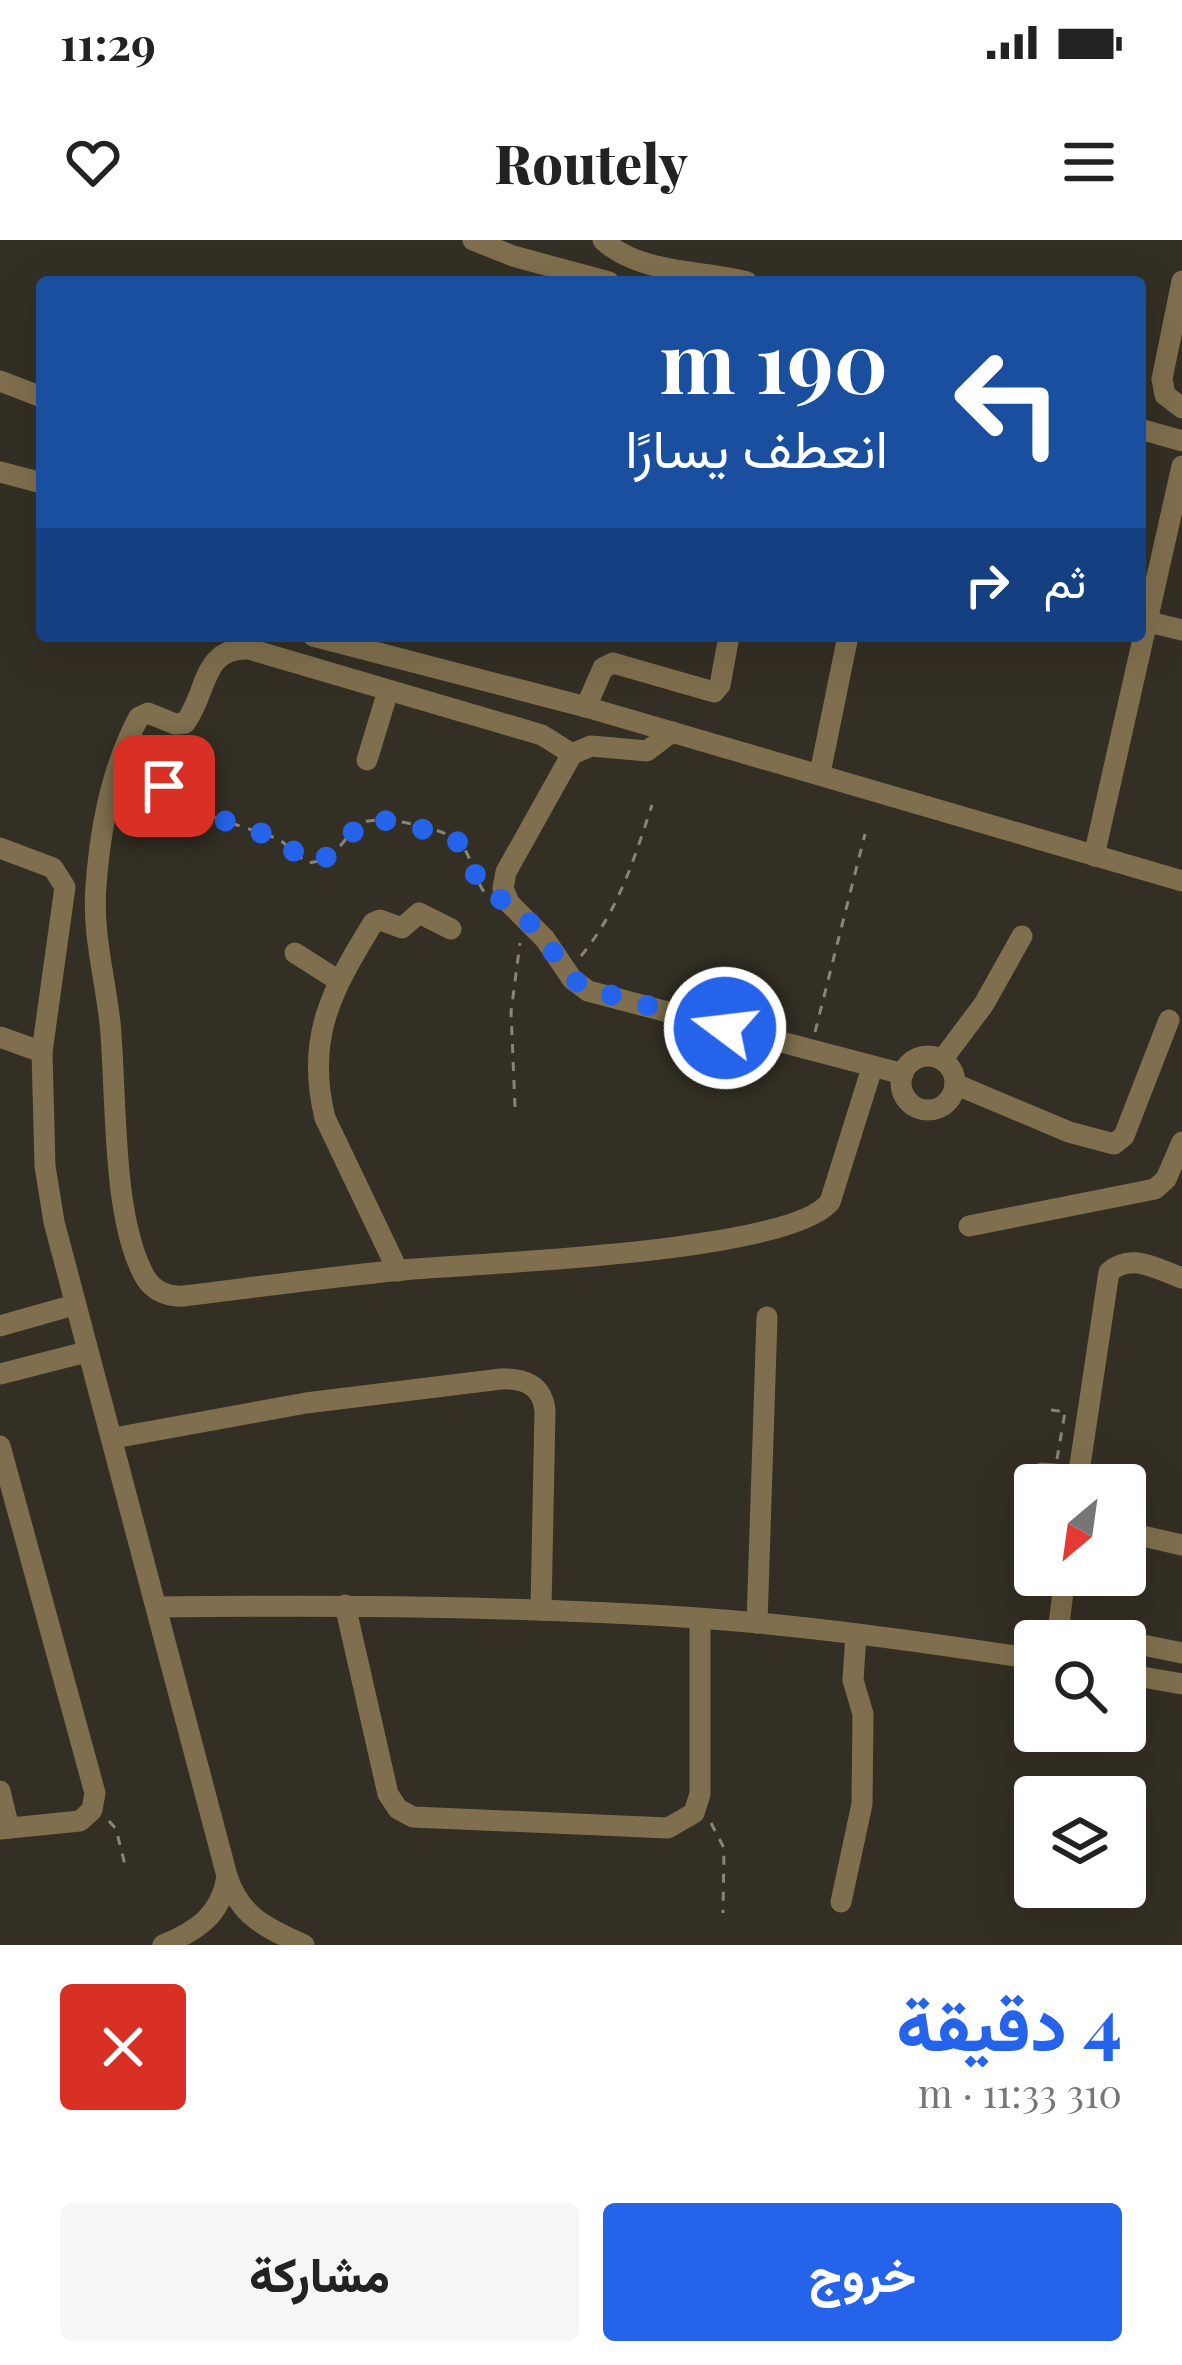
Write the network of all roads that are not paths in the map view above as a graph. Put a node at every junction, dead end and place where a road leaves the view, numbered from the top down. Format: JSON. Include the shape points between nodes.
{"nodes":[{"id":1,"x":473,"y":240,"type":"edge"},
{"id":2,"x":603,"y":240,"type":"edge"},
{"id":3,"x":587,"y":276,"type":"edge"},
{"id":4,"x":714,"y":276,"type":"edge"},
{"id":5,"x":1182,"y":280,"type":"edge"},
{"id":6,"x":0,"y":381,"type":"edge"},
{"id":7,"x":1151,"y":384,"type":"edge"},
{"id":8,"x":36,"y":395,"type":"edge"},
{"id":9,"x":1182,"y":408,"type":"edge"},
{"id":10,"x":1146,"y":431,"type":"edge"},
{"id":11,"x":1182,"y":441,"type":"edge"},
{"id":12,"x":0,"y":453,"type":"edge"},
{"id":13,"x":1182,"y":466,"type":"edge"},
{"id":14,"x":0,"y":472,"type":"edge"},
{"id":15,"x":36,"y":481,"type":"edge"},
{"id":16,"x":36,"y":482,"type":"edge"},
{"id":17,"x":1149,"y":622,"type":"junction"},
{"id":18,"x":1182,"y":629,"type":"edge"},
{"id":19,"x":1146,"y":635,"type":"edge"},
{"id":20,"x":336,"y":642,"type":"edge"},
{"id":21,"x":728,"y":642,"type":"edge"},
{"id":22,"x":847,"y":642,"type":"edge"},
{"id":23,"x":1144,"y":642,"type":"edge"},
{"id":24,"x":388,"y":691,"type":"junction"},
{"id":25,"x":586,"y":707,"type":"junction"},
{"id":26,"x":672,"y":731,"type":"junction"},
{"id":27,"x":572,"y":754,"type":"junction"},
{"id":28,"x":367,"y":760,"type":"dead end"},
{"id":29,"x":820,"y":773,"type":"junction"},
{"id":30,"x":0,"y":848,"type":"edge"},
{"id":31,"x":1094,"y":856,"type":"junction"},
{"id":32,"x":1182,"y":881,"type":"edge"},
{"id":33,"x":451,"y":929,"type":"dead end"},
{"id":34,"x":1022,"y":936,"type":"dead end"},
{"id":35,"x":295,"y":953,"type":"dead end"},
{"id":36,"x":339,"y":981,"type":"junction"},
{"id":37,"x":1168,"y":1020,"type":"dead end"},
{"id":38,"x":0,"y":1037,"type":"edge"},
{"id":39,"x":42,"y":1052,"type":"junction"},
{"id":40,"x":942,"y":1060,"type":"junction"},
{"id":41,"x":872,"y":1068,"type":"junction"},
{"id":42,"x":903,"y":1074,"type":"junction"},
{"id":43,"x":955,"y":1084,"type":"junction"},
{"id":44,"x":1182,"y":1142,"type":"edge"},
{"id":45,"x":969,"y":1226,"type":"dead end"},
{"id":46,"x":398,"y":1270,"type":"junction"},
{"id":47,"x":1182,"y":1278,"type":"edge"},
{"id":48,"x":74,"y":1305,"type":"junction"},
{"id":49,"x":766,"y":1317,"type":"dead end"},
{"id":50,"x":0,"y":1325,"type":"edge"},
{"id":51,"x":86,"y":1352,"type":"junction"},
{"id":52,"x":0,"y":1374,"type":"edge"},
{"id":53,"x":114,"y":1438,"type":"junction"},
{"id":54,"x":0,"y":1446,"type":"edge"},
{"id":55,"x":1073,"y":1464,"type":"edge"},
{"id":56,"x":1146,"y":1537,"type":"edge"},
{"id":57,"x":1182,"y":1545,"type":"edge"},
{"id":58,"x":345,"y":1605,"type":"junction"},
{"id":59,"x":158,"y":1607,"type":"junction"},
{"id":60,"x":542,"y":1610,"type":"junction"},
{"id":61,"x":700,"y":1618,"type":"junction"},
{"id":62,"x":758,"y":1623,"type":"junction"},
{"id":63,"x":856,"y":1634,"type":"junction"},
{"id":64,"x":1146,"y":1646,"type":"edge"},
{"id":65,"x":1182,"y":1653,"type":"edge"},
{"id":66,"x":1014,"y":1656,"type":"edge"},
{"id":67,"x":1146,"y":1678,"type":"edge"},
{"id":68,"x":1182,"y":1684,"type":"edge"},
{"id":69,"x":86,"y":1766,"type":"junction"},
{"id":70,"x":699,"y":1778,"type":"junction"},
{"id":71,"x":0,"y":1791,"type":"edge"},
{"id":72,"x":53,"y":1825,"type":"junction"},
{"id":73,"x":652,"y":1826,"type":"junction"},
{"id":74,"x":4,"y":1829,"type":"edge"},
{"id":75,"x":227,"y":1876,"type":"junction"},
{"id":76,"x":841,"y":1902,"type":"dead end"},
{"id":77,"x":163,"y":1945,"type":"edge"},
{"id":78,"x":304,"y":1945,"type":"edge"}],
"edges":[{"from":1,"to":3,"type":"street"},
{"from":2,"to":4,"type":"street","via":[[649,264]]},
{"from":5,"to":7,"type":"street"},
{"from":6,"to":8,"type":"street"},
{"from":7,"to":9,"type":"street"},
{"from":10,"to":11,"type":"street"},
{"from":12,"to":15,"type":"street"},
{"from":13,"to":17,"type":"street"},
{"from":14,"to":16,"type":"street"},
{"from":17,"to":18,"type":"street"},
{"from":17,"to":19,"type":"street"},
{"from":20,"to":25,"type":"street"},
{"from":21,"to":25,"type":"street","via":[[714,692],[613,662]]},
{"from":22,"to":29,"type":"street"},
{"from":23,"to":31,"type":"street"},
{"from":24,"to":27,"type":"street","via":[[542,735]]},
{"from":24,"to":28,"type":"street"},
{"from":24,"to":46,"type":"street","via":[[249,649],[212,662],[189,719],[180,724],[148,713],[136,721],[109,805],[95,889],[123,1191],[144,1276],[176,1297]]},
{"from":25,"to":26,"type":"street"},
{"from":26,"to":27,"type":"street","via":[[647,752],[591,746]]},
{"from":26,"to":29,"type":"street"},
{"from":27,"to":41,"type":"street","via":[[503,888],[580,986]]},
{"from":29,"to":31,"type":"street"},
{"from":30,"to":39,"type":"street","via":[[53,868],[65,887]]},
{"from":31,"to":32,"type":"street"},
{"from":33,"to":36,"type":"street","via":[[419,913],[402,928],[376,920]]},
{"from":34,"to":40,"type":"street"},
{"from":35,"to":36,"type":"street"},
{"from":36,"to":46,"type":"street","via":[[318,1048],[320,1095],[333,1139]]},
{"from":37,"to":43,"type":"street","via":[[1114,1144]]},
{"from":38,"to":39,"type":"street"},
{"from":39,"to":48,"type":"street","via":[[45,1166]]},
{"from":40,"to":42,"type":"street","via":[[917,1058]]},
{"from":40,"to":43,"type":"street"},
{"from":41,"to":42,"type":"street"},
{"from":41,"to":46,"type":"street","via":[[834,1194],[809,1219],[694,1245]]},
{"from":42,"to":43,"type":"street","via":[[908,1099],[922,1108],[945,1104]]},
{"from":44,"to":45,"type":"street","via":[[1155,1189]]},
{"from":47,"to":55,"type":"street","via":[[1135,1261],[1109,1272]]},
{"from":48,"to":50,"type":"street"},
{"from":48,"to":51,"type":"street"},
{"from":49,"to":62,"type":"street"},
{"from":51,"to":52,"type":"street"},
{"from":51,"to":53,"type":"street"},
{"from":53,"to":59,"type":"street"},
{"from":53,"to":60,"type":"street","via":[[306,1403],[525,1381],[545,1410]]},
{"from":54,"to":69,"type":"street"},
{"from":56,"to":57,"type":"street"},
{"from":58,"to":59,"type":"street"},
{"from":58,"to":60,"type":"street"},
{"from":58,"to":73,"type":"street","via":[[398,1809],[413,1817]]},
{"from":59,"to":75,"type":"street"},
{"from":60,"to":61,"type":"street"},
{"from":61,"to":62,"type":"street"},
{"from":61,"to":70,"type":"street"},
{"from":62,"to":63,"type":"street"},
{"from":63,"to":66,"type":"street"},
{"from":63,"to":76,"type":"street","via":[[862,1804]]},
{"from":64,"to":65,"type":"street"},
{"from":67,"to":68,"type":"street"},
{"from":69,"to":72,"type":"street","via":[[80,1805]]},
{"from":69,"to":72,"type":"street","via":[[95,1793],[87,1816]]},
{"from":70,"to":73,"type":"street","via":[[682,1809]]},
{"from":70,"to":73,"type":"street","via":[[694,1813],[678,1825]]},
{"from":71,"to":74,"type":"street"},
{"from":72,"to":74,"type":"street"},
{"from":75,"to":77,"type":"street","via":[[205,1923]]},
{"from":75,"to":78,"type":"street","via":[[252,1919]]}]}
